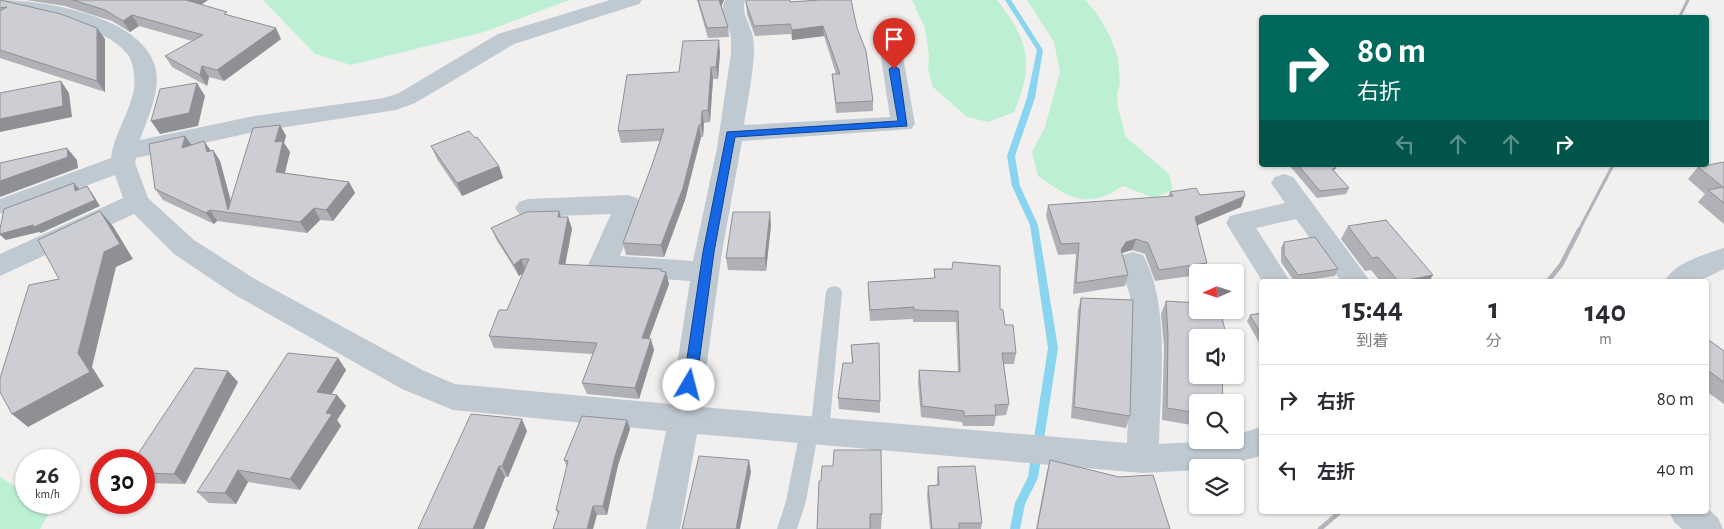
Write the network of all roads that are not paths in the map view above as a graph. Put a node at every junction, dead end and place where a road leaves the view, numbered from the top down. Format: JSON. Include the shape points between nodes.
{"nodes":[{"id":1,"x":632,"y":0,"type":"edge"},
{"id":2,"x":734,"y":0,"type":"edge"},
{"id":3,"x":0,"y":1,"type":"edge"},
{"id":4,"x":44,"y":10,"type":"junction"},
{"id":5,"x":0,"y":21,"type":"edge"},
{"id":6,"x":891,"y":51,"type":"dead end"},
{"id":7,"x":731,"y":134,"type":"junction"},
{"id":8,"x":124,"y":157,"type":"junction"},
{"id":9,"x":1284,"y":183,"type":"dead end"},
{"id":10,"x":137,"y":202,"type":"junction"},
{"id":11,"x":8,"y":206,"type":"edge"},
{"id":12,"x":528,"y":208,"type":"dead end"},
{"id":13,"x":1302,"y":208,"type":"junction"},
{"id":14,"x":1724,"y":258,"type":"edge"},
{"id":15,"x":1133,"y":262,"type":"dead end"},
{"id":16,"x":0,"y":266,"type":"edge"},
{"id":17,"x":706,"y":272,"type":"junction"},
{"id":18,"x":1275,"y":279,"type":"edge"},
{"id":19,"x":1355,"y":279,"type":"edge"},
{"id":20,"x":1682,"y":279,"type":"edge"},
{"id":21,"x":834,"y":292,"type":"dead end"},
{"id":22,"x":684,"y":419,"type":"junction"},
{"id":23,"x":815,"y":431,"type":"junction"},
{"id":24,"x":1259,"y":442,"type":"edge"},
{"id":25,"x":1143,"y":459,"type":"junction"},
{"id":26,"x":1689,"y":514,"type":"edge"},
{"id":27,"x":663,"y":529,"type":"edge"},
{"id":28,"x":787,"y":529,"type":"edge"},
{"id":29,"x":1706,"y":529,"type":"edge"}],
"edges":[{"from":1,"to":8,"type":"street","via":[[506,39],[407,98],[388,105],[254,124]]},
{"from":2,"to":7,"type":"street","via":[[732,9],[742,37],[742,53]]},
{"from":3,"to":4,"type":"street"},
{"from":4,"to":5,"type":"street"},
{"from":4,"to":8,"type":"street","via":[[94,22],[138,52],[144,68],[145,89]]},
{"from":6,"to":7,"type":"street","via":[[903,124]]},
{"from":7,"to":17,"type":"street"},
{"from":8,"to":10,"type":"street"},
{"from":8,"to":11,"type":"street"},
{"from":9,"to":13,"type":"street"},
{"from":10,"to":16,"type":"street"},
{"from":10,"to":22,"type":"street","via":[[184,247],[245,287],[413,380],[453,396]]},
{"from":12,"to":17,"type":"street","via":[[628,204],[602,265]]},
{"from":13,"to":18,"type":"street","via":[[1239,223]]},
{"from":13,"to":19,"type":"street"},
{"from":14,"to":20,"type":"street"},
{"from":15,"to":25,"type":"street","via":[[1144,295]]},
{"from":17,"to":22,"type":"street"},
{"from":21,"to":23,"type":"lane"},
{"from":22,"to":23,"type":"street"},
{"from":22,"to":27,"type":"street"},
{"from":23,"to":25,"type":"street"},
{"from":23,"to":28,"type":"lane"},
{"from":24,"to":25,"type":"street","via":[[1199,456]]},
{"from":26,"to":29,"type":"street"}]}
